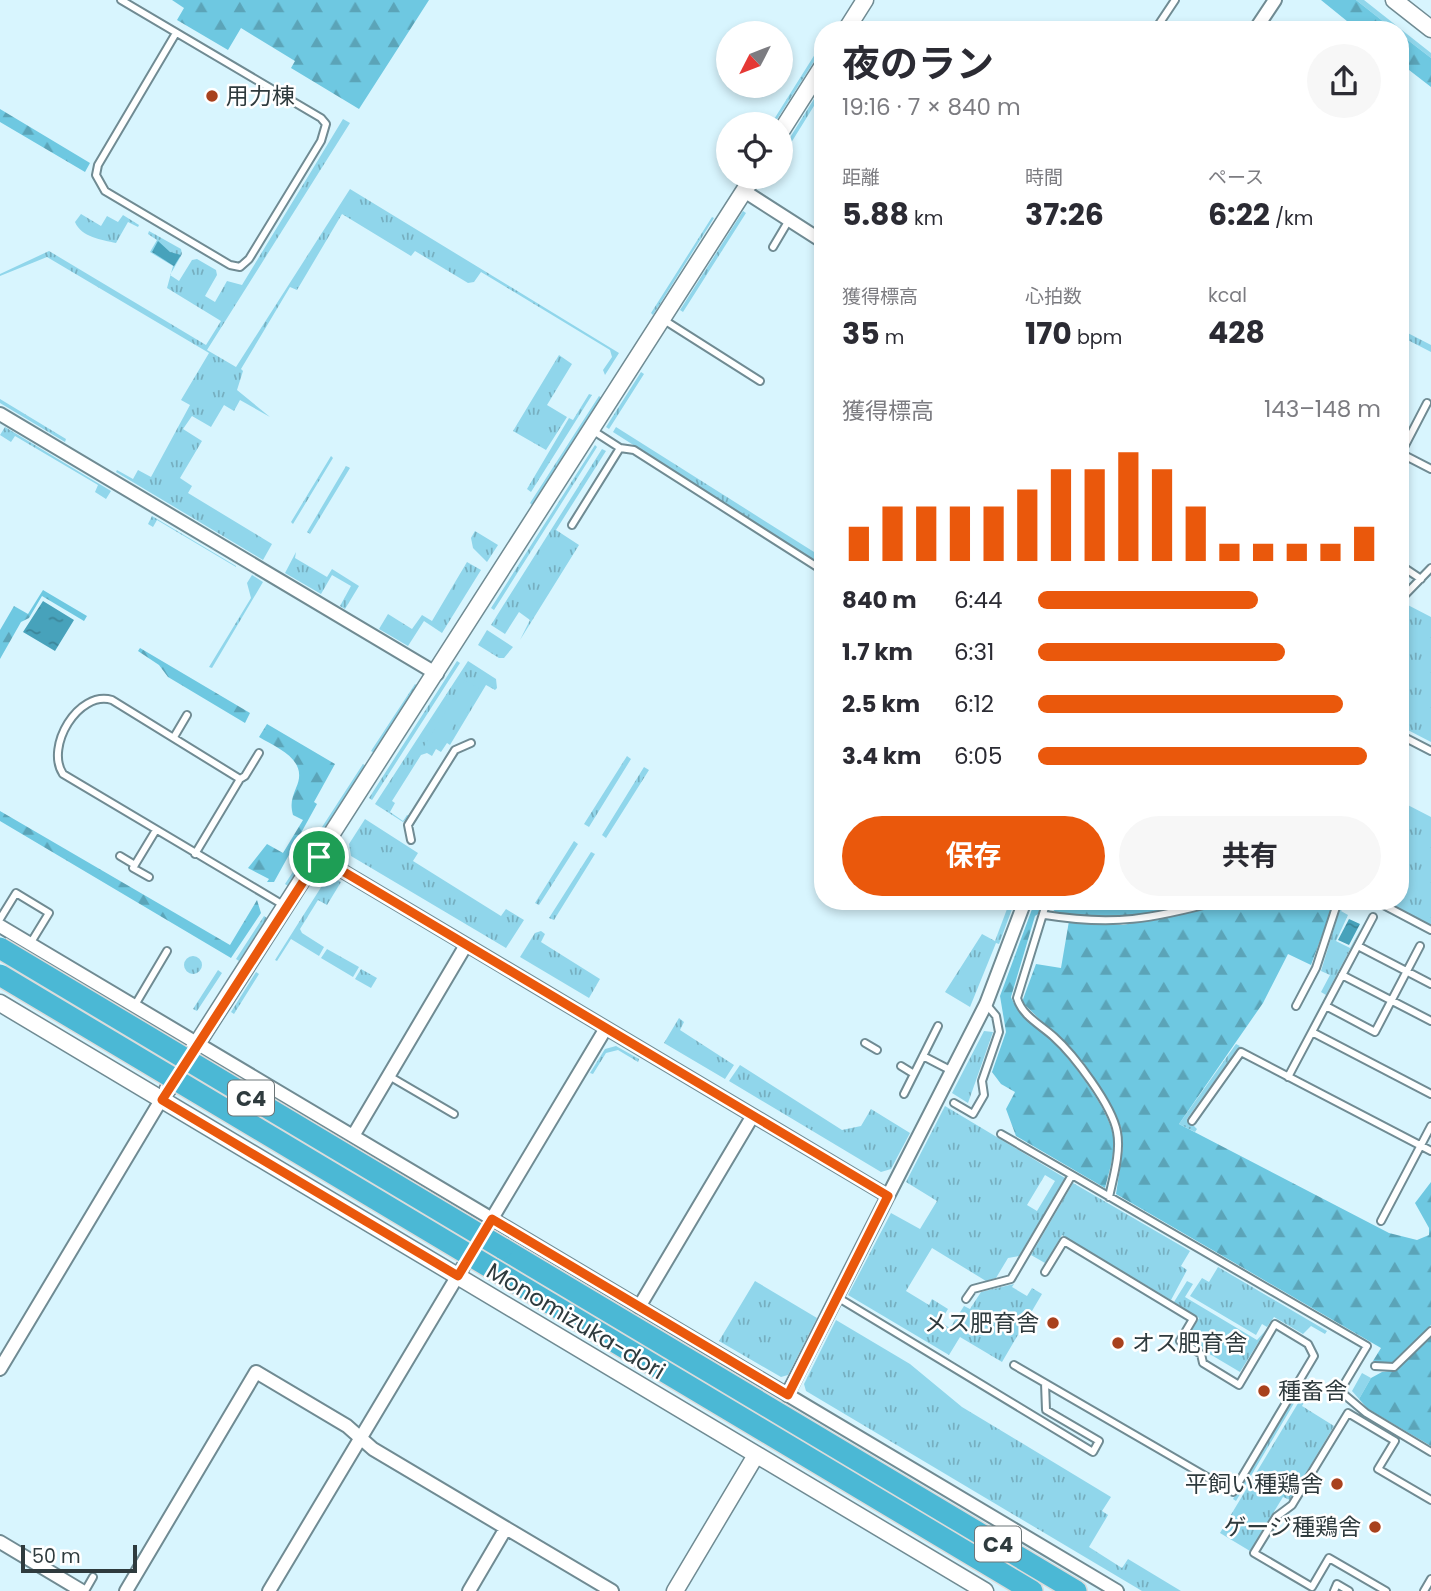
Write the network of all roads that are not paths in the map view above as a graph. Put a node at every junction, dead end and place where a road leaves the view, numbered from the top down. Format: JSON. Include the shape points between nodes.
{"nodes":[{"id":1,"x":121,"y":0,"type":"edge"},
{"id":2,"x":865,"y":0,"type":"edge"},
{"id":3,"x":1175,"y":0,"type":"edge"},
{"id":4,"x":1275,"y":0,"type":"edge"},
{"id":5,"x":1394,"y":0,"type":"edge"},
{"id":6,"x":852,"y":21,"type":"edge"},
{"id":7,"x":1161,"y":21,"type":"edge"},
{"id":8,"x":1261,"y":21,"type":"edge"},
{"id":9,"x":1431,"y":29,"type":"edge"},
{"id":10,"x":176,"y":33,"type":"junction"},
{"id":11,"x":814,"y":80,"type":"edge"},
{"id":12,"x":793,"y":113,"type":"edge"},
{"id":13,"x":745,"y":189,"type":"edge"},
{"id":14,"x":754,"y":189,"type":"edge"},
{"id":15,"x":789,"y":220,"type":"junction"},
{"id":16,"x":814,"y":236,"type":"edge"},
{"id":17,"x":773,"y":247,"type":"dead end"},
{"id":18,"x":663,"y":319,"type":"junction"},
{"id":19,"x":760,"y":381,"type":"dead end"},
{"id":20,"x":1427,"y":403,"type":"dead end"},
{"id":21,"x":0,"y":414,"type":"edge"},
{"id":22,"x":592,"y":430,"type":"junction"},
{"id":23,"x":1409,"y":437,"type":"edge"},
{"id":24,"x":620,"y":449,"type":"junction"},
{"id":25,"x":1409,"y":458,"type":"edge"},
{"id":26,"x":1431,"y":469,"type":"edge"},
{"id":27,"x":572,"y":525,"type":"dead end"},
{"id":28,"x":814,"y":565,"type":"edge"},
{"id":29,"x":1431,"y":568,"type":"edge"},
{"id":30,"x":1409,"y":571,"type":"edge"},
{"id":31,"x":1421,"y":579,"type":"junction"},
{"id":32,"x":1409,"y":591,"type":"edge"},
{"id":33,"x":437,"y":674,"type":"junction"},
{"id":34,"x":187,"y":715,"type":"dead end"},
{"id":35,"x":174,"y":737,"type":"junction"},
{"id":36,"x":1409,"y":740,"type":"edge"},
{"id":37,"x":471,"y":743,"type":"dead end"},
{"id":38,"x":1431,"y":751,"type":"edge"},
{"id":39,"x":259,"y":753,"type":"dead end"},
{"id":40,"x":240,"y":779,"type":"junction"},
{"id":41,"x":156,"y":830,"type":"junction"},
{"id":42,"x":411,"y":840,"type":"dead end"},
{"id":43,"x":195,"y":854,"type":"junction"},
{"id":44,"x":120,"y":856,"type":"dead end"},
{"id":45,"x":319,"y":857,"type":"junction"},
{"id":46,"x":135,"y":865,"type":"junction"},
{"id":47,"x":149,"y":877,"type":"dead end"},
{"id":48,"x":287,"y":907,"type":"junction"},
{"id":49,"x":1022,"y":910,"type":"edge"},
{"id":50,"x":1046,"y":910,"type":"edge"},
{"id":51,"x":1185,"y":910,"type":"edge"},
{"id":52,"x":1335,"y":910,"type":"edge"},
{"id":53,"x":1393,"y":910,"type":"edge"},
{"id":54,"x":1045,"y":915,"type":"junction"},
{"id":55,"x":1373,"y":917,"type":"dead end"},
{"id":56,"x":0,"y":919,"type":"edge"},
{"id":57,"x":0,"y":926,"type":"edge"},
{"id":58,"x":1431,"y":930,"type":"edge"},
{"id":59,"x":30,"y":944,"type":"junction"},
{"id":60,"x":466,"y":945,"type":"junction"},
{"id":61,"x":1357,"y":946,"type":"junction"},
{"id":62,"x":1420,"y":946,"type":"dead end"},
{"id":63,"x":0,"y":948,"type":"edge"},
{"id":64,"x":167,"y":951,"type":"dead end"},
{"id":65,"x":1406,"y":971,"type":"junction"},
{"id":66,"x":0,"y":975,"type":"edge"},
{"id":67,"x":1342,"y":975,"type":"junction"},
{"id":68,"x":1431,"y":984,"type":"edge"},
{"id":69,"x":1391,"y":1000,"type":"junction"},
{"id":70,"x":0,"y":1003,"type":"edge"},
{"id":71,"x":135,"y":1004,"type":"junction"},
{"id":72,"x":986,"y":1004,"type":"junction"},
{"id":73,"x":1296,"y":1006,"type":"dead end"},
{"id":74,"x":1326,"y":1006,"type":"junction"},
{"id":75,"x":1431,"y":1021,"type":"edge"},
{"id":76,"x":938,"y":1026,"type":"dead end"},
{"id":77,"x":606,"y":1028,"type":"junction"},
{"id":78,"x":1312,"y":1032,"type":"junction"},
{"id":79,"x":865,"y":1043,"type":"dead end"},
{"id":80,"x":197,"y":1044,"type":"junction"},
{"id":81,"x":877,"y":1050,"type":"dead end"},
{"id":82,"x":923,"y":1056,"type":"junction"},
{"id":83,"x":901,"y":1066,"type":"dead end"},
{"id":84,"x":952,"y":1071,"type":"junction"},
{"id":85,"x":914,"y":1074,"type":"junction"},
{"id":86,"x":389,"y":1076,"type":"junction"},
{"id":87,"x":1288,"y":1076,"type":"junction"},
{"id":88,"x":904,"y":1094,"type":"dead end"},
{"id":89,"x":1431,"y":1094,"type":"edge"},
{"id":90,"x":162,"y":1100,"type":"junction"},
{"id":91,"x":954,"y":1104,"type":"dead end"},
{"id":92,"x":454,"y":1114,"type":"dead end"},
{"id":93,"x":752,"y":1116,"type":"junction"},
{"id":94,"x":1192,"y":1121,"type":"dead end"},
{"id":95,"x":1431,"y":1126,"type":"edge"},
{"id":96,"x":1001,"y":1134,"type":"dead end"},
{"id":97,"x":353,"y":1136,"type":"junction"},
{"id":98,"x":1421,"y":1146,"type":"junction"},
{"id":99,"x":1431,"y":1151,"type":"edge"},
{"id":100,"x":1072,"y":1175,"type":"junction"},
{"id":101,"x":888,"y":1196,"type":"junction"},
{"id":102,"x":1109,"y":1197,"type":"junction"},
{"id":103,"x":492,"y":1219,"type":"junction"},
{"id":104,"x":1381,"y":1221,"type":"dead end"},
{"id":105,"x":1045,"y":1272,"type":"dead end"},
{"id":106,"x":458,"y":1276,"type":"junction"},
{"id":107,"x":837,"y":1297,"type":"junction"},
{"id":108,"x":966,"y":1300,"type":"dead end"},
{"id":109,"x":639,"y":1307,"type":"junction"},
{"id":110,"x":1431,"y":1331,"type":"edge"},
{"id":111,"x":1014,"y":1366,"type":"dead end"},
{"id":112,"x":1374,"y":1366,"type":"dead end"},
{"id":113,"x":0,"y":1369,"type":"edge"},
{"id":114,"x":1045,"y":1383,"type":"junction"},
{"id":115,"x":788,"y":1395,"type":"junction"},
{"id":116,"x":359,"y":1437,"type":"junction"},
{"id":117,"x":1431,"y":1451,"type":"edge"},
{"id":118,"x":756,"y":1455,"type":"junction"},
{"id":119,"x":1431,"y":1500,"type":"edge"},
{"id":120,"x":506,"y":1528,"type":"junction"},
{"id":121,"x":0,"y":1542,"type":"edge"},
{"id":122,"x":93,"y":1577,"type":"dead end"},
{"id":123,"x":1431,"y":1579,"type":"edge"},
{"id":124,"x":83,"y":1591,"type":"edge"},
{"id":125,"x":125,"y":1591,"type":"edge"},
{"id":126,"x":268,"y":1591,"type":"edge"},
{"id":127,"x":469,"y":1591,"type":"edge"},
{"id":128,"x":612,"y":1591,"type":"edge"},
{"id":129,"x":675,"y":1591,"type":"edge"},
{"id":130,"x":985,"y":1591,"type":"edge"},
{"id":131,"x":1032,"y":1591,"type":"edge"},
{"id":132,"x":1076,"y":1591,"type":"edge"},
{"id":133,"x":1117,"y":1591,"type":"edge"},
{"id":134,"x":1334,"y":1591,"type":"edge"},
{"id":135,"x":1349,"y":1591,"type":"edge"},
{"id":136,"x":1386,"y":1591,"type":"edge"},
{"id":137,"x":1424,"y":1591,"type":"edge"}],
"edges":[{"from":1,"to":10,"type":"lane"},
{"from":2,"to":6,"type":"street"},
{"from":3,"to":7,"type":"lane"},
{"from":4,"to":8,"type":"street"},
{"from":5,"to":9,"type":"street"},
{"from":10,"to":10,"type":"lane","via":[[326,124],[326,132],[302,173],[240,267],[105,191],[97,180],[98,165]]},
{"from":11,"to":12,"type":"street"},
{"from":13,"to":18,"type":"street"},
{"from":14,"to":15,"type":"street"},
{"from":15,"to":16,"type":"street"},
{"from":15,"to":17,"type":"lane"},
{"from":18,"to":19,"type":"lane"},
{"from":18,"to":22,"type":"street"},
{"from":20,"to":23,"type":"lane"},
{"from":21,"to":33,"type":"street"},
{"from":22,"to":24,"type":"lane"},
{"from":22,"to":33,"type":"street"},
{"from":24,"to":27,"type":"lane"},
{"from":24,"to":28,"type":"lane","via":[[634,450]]},
{"from":25,"to":26,"type":"lane"},
{"from":29,"to":31,"type":"lane"},
{"from":30,"to":31,"type":"lane"},
{"from":31,"to":32,"type":"lane"},
{"from":33,"to":45,"type":"street"},
{"from":34,"to":35,"type":"lane"},
{"from":35,"to":40,"type":"lane"},
{"from":35,"to":41,"type":"lane","via":[[113,700],[99,698],[80,709],[56,753],[67,777]]},
{"from":36,"to":38,"type":"lane"},
{"from":37,"to":42,"type":"lane","via":[[455,750],[408,825]]},
{"from":39,"to":40,"type":"lane"},
{"from":40,"to":43,"type":"lane"},
{"from":41,"to":43,"type":"lane"},
{"from":41,"to":46,"type":"lane"},
{"from":43,"to":48,"type":"lane"},
{"from":44,"to":46,"type":"lane"},
{"from":45,"to":48,"type":"street"},
{"from":45,"to":60,"type":"street"},
{"from":46,"to":47,"type":"lane","via":[[133,868]]},
{"from":48,"to":80,"type":"street"},
{"from":49,"to":72,"type":"street"},
{"from":50,"to":54,"type":"lane"},
{"from":51,"to":54,"type":"lane","via":[[1119,922]]},
{"from":52,"to":73,"type":"lane","via":[[1316,968]]},
{"from":53,"to":58,"type":"lane"},
{"from":54,"to":102,"type":"lane","via":[[1017,998],[1019,1006],[1081,1067],[1116,1127],[1118,1144]]},
{"from":55,"to":61,"type":"lane"},
{"from":56,"to":59,"type":"lane","via":[[16,893],[49,913]]},
{"from":57,"to":59,"type":"street"},
{"from":59,"to":71,"type":"street"},
{"from":60,"to":77,"type":"street"},
{"from":60,"to":86,"type":"street"},
{"from":61,"to":65,"type":"lane"},
{"from":61,"to":67,"type":"lane"},
{"from":62,"to":65,"type":"lane"},
{"from":63,"to":132,"type":"highway","number":"C4","bridge":true},
{"from":64,"to":71,"type":"lane"},
{"from":65,"to":68,"type":"lane"},
{"from":65,"to":69,"type":"lane"},
{"from":66,"to":131,"type":"highway","number":"C4","bridge":true},
{"from":67,"to":69,"type":"lane"},
{"from":67,"to":74,"type":"lane"},
{"from":69,"to":74,"type":"lane","via":[[1375,1032]]},
{"from":69,"to":75,"type":"lane"},
{"from":70,"to":90,"type":"street","name":"Monomizuka-dori"},
{"from":71,"to":80,"type":"street"},
{"from":72,"to":84,"type":"street"},
{"from":72,"to":91,"type":"lane","via":[[996,1016],[999,1032],[982,1081],[984,1095],[973,1114]]},
{"from":74,"to":78,"type":"lane"},
{"from":76,"to":82,"type":"lane"},
{"from":77,"to":93,"type":"street"},
{"from":77,"to":103,"type":"street"},
{"from":78,"to":87,"type":"lane"},
{"from":78,"to":89,"type":"lane"},
{"from":79,"to":81,"type":"lane"},
{"from":80,"to":90,"type":"street"},
{"from":80,"to":97,"type":"street"},
{"from":82,"to":84,"type":"lane"},
{"from":82,"to":85,"type":"lane"},
{"from":83,"to":85,"type":"lane"},
{"from":84,"to":101,"type":"street"},
{"from":85,"to":88,"type":"lane"},
{"from":86,"to":92,"type":"lane"},
{"from":86,"to":97,"type":"street"},
{"from":87,"to":94,"type":"lane","via":[[1241,1052]]},
{"from":87,"to":98,"type":"lane"},
{"from":90,"to":106,"type":"street","name":"Monomizuka-dori"},
{"from":90,"to":113,"type":"street"},
{"from":93,"to":101,"type":"street"},
{"from":93,"to":109,"type":"street"},
{"from":95,"to":98,"type":"lane"},
{"from":96,"to":100,"type":"lane"},
{"from":97,"to":103,"type":"street"},
{"from":98,"to":99,"type":"lane"},
{"from":98,"to":104,"type":"lane"},
{"from":100,"to":102,"type":"lane"},
{"from":100,"to":108,"type":"lane","via":[[1010,1279],[973,1289]]},
{"from":101,"to":107,"type":"street"},
{"from":102,"to":117,"type":"lane","via":[[1367,1346],[1340,1391],[1366,1413]]},
{"from":103,"to":106,"type":"street"},
{"from":103,"to":109,"type":"street"},
{"from":105,"to":114,"type":"lane","via":[[1064,1241],[1193,1319],[1180,1341],[1201,1354],[1203,1363],[1239,1385],[1275,1324],[1308,1344],[1314,1356],[1233,1492]]},
{"from":106,"to":116,"type":"street"},
{"from":106,"to":118,"type":"street","name":"Monomizuka-dori"},
{"from":107,"to":114,"type":"lane","via":[[1093,1452],[1100,1441],[1046,1410]]},
{"from":107,"to":115,"type":"street"},
{"from":109,"to":115,"type":"street"},
{"from":110,"to":112,"type":"lane","via":[[1394,1367]]},
{"from":111,"to":114,"type":"lane"},
{"from":115,"to":133,"type":"street"},
{"from":116,"to":120,"type":"street"},
{"from":116,"to":125,"type":"street","via":[[256,1372]]},
{"from":116,"to":126,"type":"street"},
{"from":118,"to":129,"type":"street"},
{"from":118,"to":130,"type":"street","name":"Monomizuka-dori"},
{"from":119,"to":136,"type":"lane","via":[[1378,1469],[1395,1441],[1348,1413],[1292,1506],[1276,1517],[1254,1553],[1312,1587],[1329,1558]]},
{"from":120,"to":127,"type":"street"},
{"from":120,"to":128,"type":"street"},
{"from":121,"to":124,"type":"street"},
{"from":122,"to":124,"type":"lane"},
{"from":123,"to":137,"type":"lane"},
{"from":134,"to":135,"type":"lane","via":[[1337,1584]]}]}
